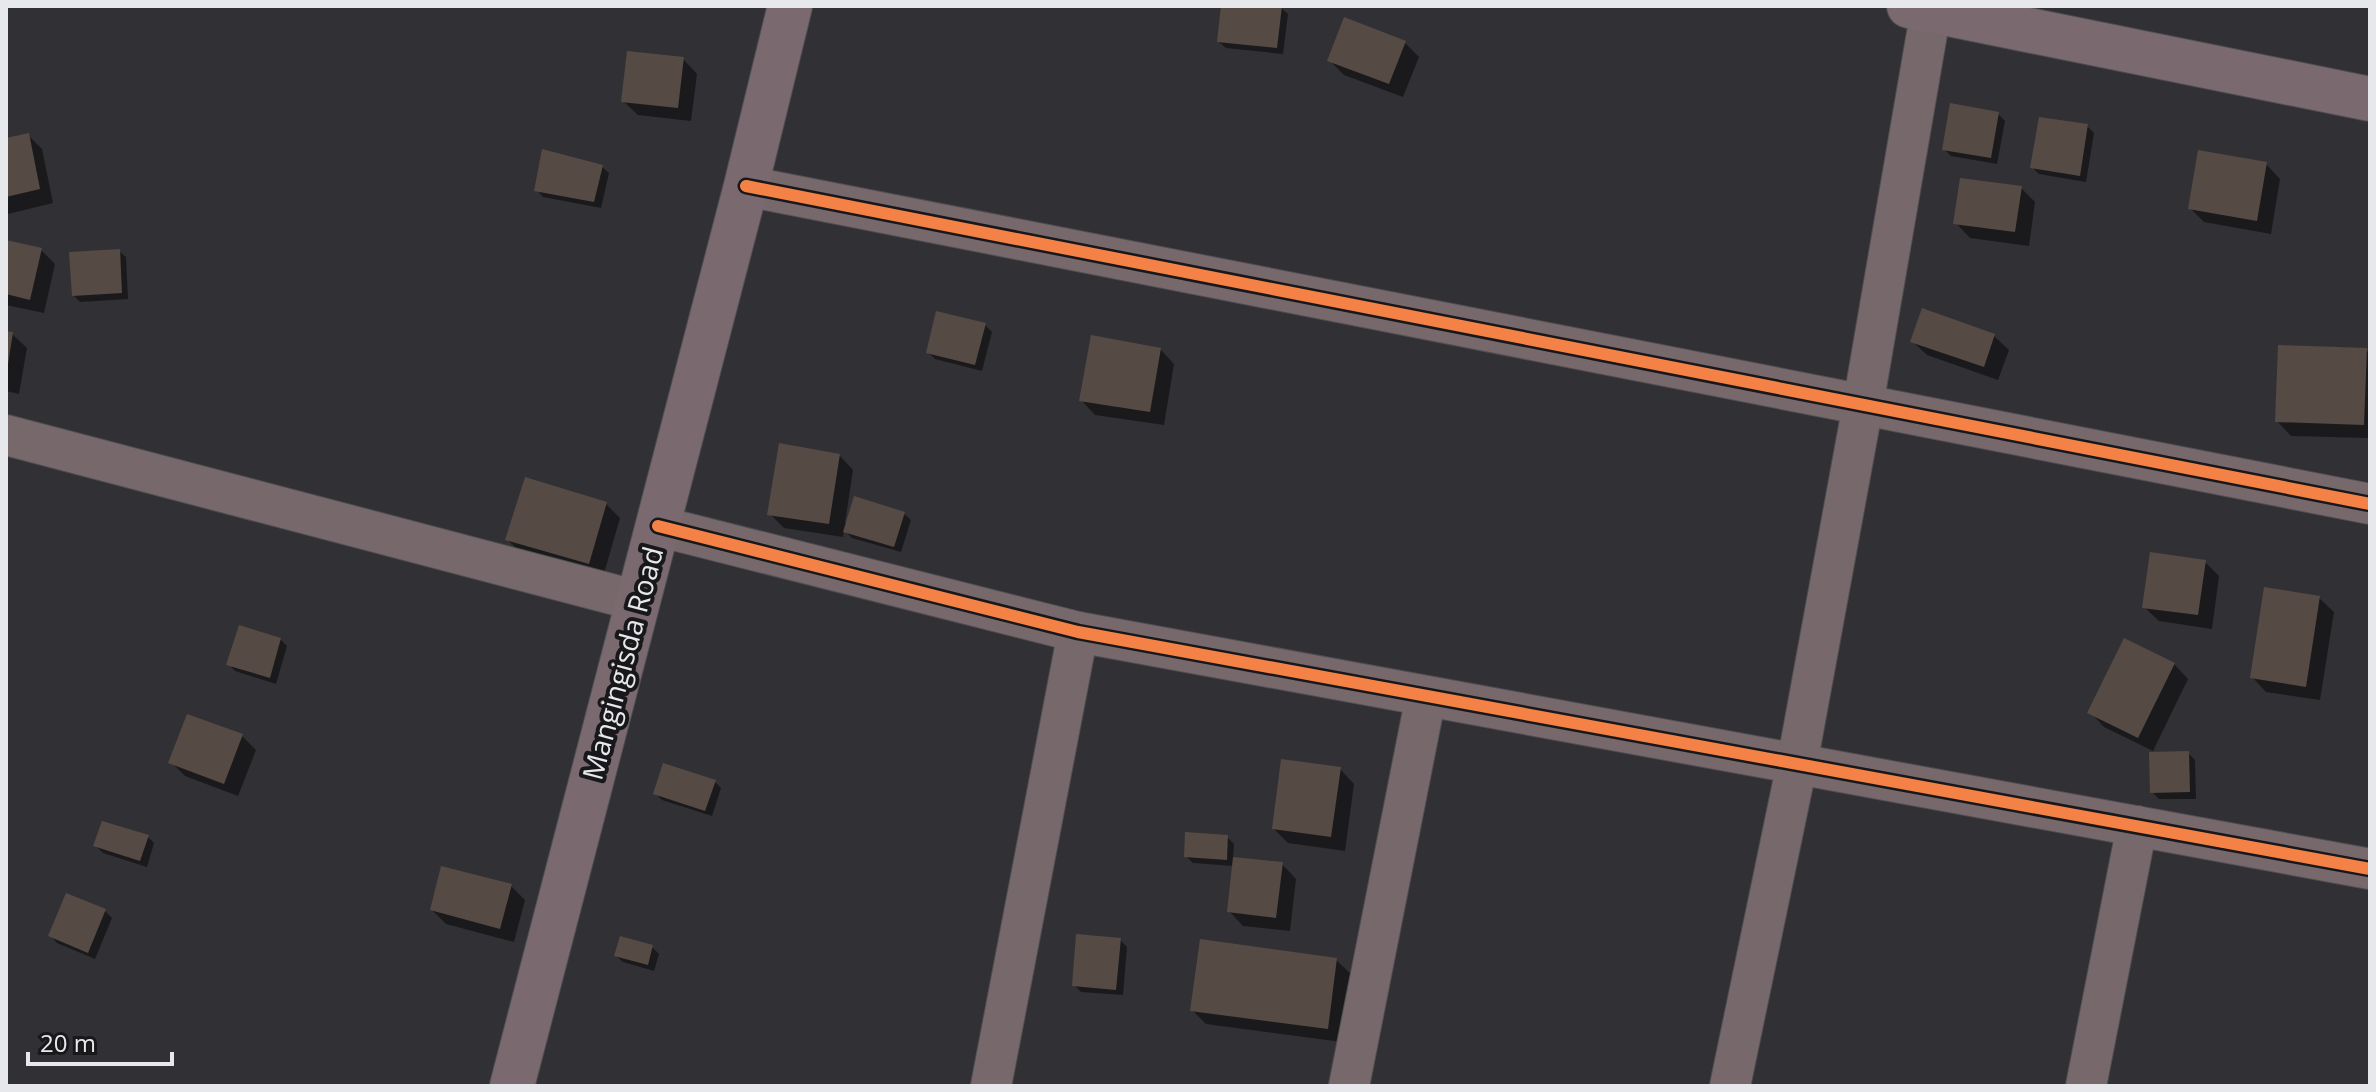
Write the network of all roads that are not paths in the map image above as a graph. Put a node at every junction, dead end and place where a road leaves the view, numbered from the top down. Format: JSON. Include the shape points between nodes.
{"nodes":[{"id":1,"x":790,"y":6,"type":"edge"},
{"id":2,"x":1920,"y":8,"type":"edge"},
{"id":3,"x":2370,"y":99,"type":"edge"},
{"id":4,"x":746,"y":186,"type":"junction"},
{"id":5,"x":1863,"y":405,"type":"junction"},
{"id":6,"x":6,"y":435,"type":"edge"},
{"id":7,"x":2370,"y":504,"type":"edge"},
{"id":8,"x":658,"y":526,"type":"junction"},
{"id":9,"x":638,"y":601,"type":"junction"},
{"id":10,"x":1078,"y":632,"type":"junction"},
{"id":11,"x":1426,"y":696,"type":"junction"},
{"id":12,"x":1797,"y":764,"type":"junction"},
{"id":13,"x":2137,"y":826,"type":"junction"},
{"id":14,"x":2370,"y":869,"type":"edge"},
{"id":15,"x":512,"y":1086,"type":"edge"},
{"id":16,"x":991,"y":1086,"type":"edge"},
{"id":17,"x":1349,"y":1086,"type":"edge"},
{"id":18,"x":1730,"y":1086,"type":"edge"},
{"id":19,"x":2086,"y":1086,"type":"edge"}],
"edges":[{"from":1,"to":4,"type":"street","name":"Mangingisda Road"},
{"from":2,"to":3,"type":"street"},
{"from":2,"to":5,"type":"street"},
{"from":4,"to":5,"type":"street"},
{"from":4,"to":8,"type":"street","name":"Mangingisda Road"},
{"from":5,"to":7,"type":"street"},
{"from":5,"to":12,"type":"street"},
{"from":6,"to":9,"type":"street"},
{"from":8,"to":9,"type":"street","name":"Mangingisda Road"},
{"from":8,"to":10,"type":"street"},
{"from":9,"to":15,"type":"street","name":"Mangingisda Road"},
{"from":10,"to":11,"type":"street"},
{"from":10,"to":16,"type":"street"},
{"from":11,"to":12,"type":"street"},
{"from":11,"to":17,"type":"street"},
{"from":12,"to":13,"type":"street"},
{"from":12,"to":18,"type":"street"},
{"from":13,"to":14,"type":"street"},
{"from":13,"to":19,"type":"street"}]}
